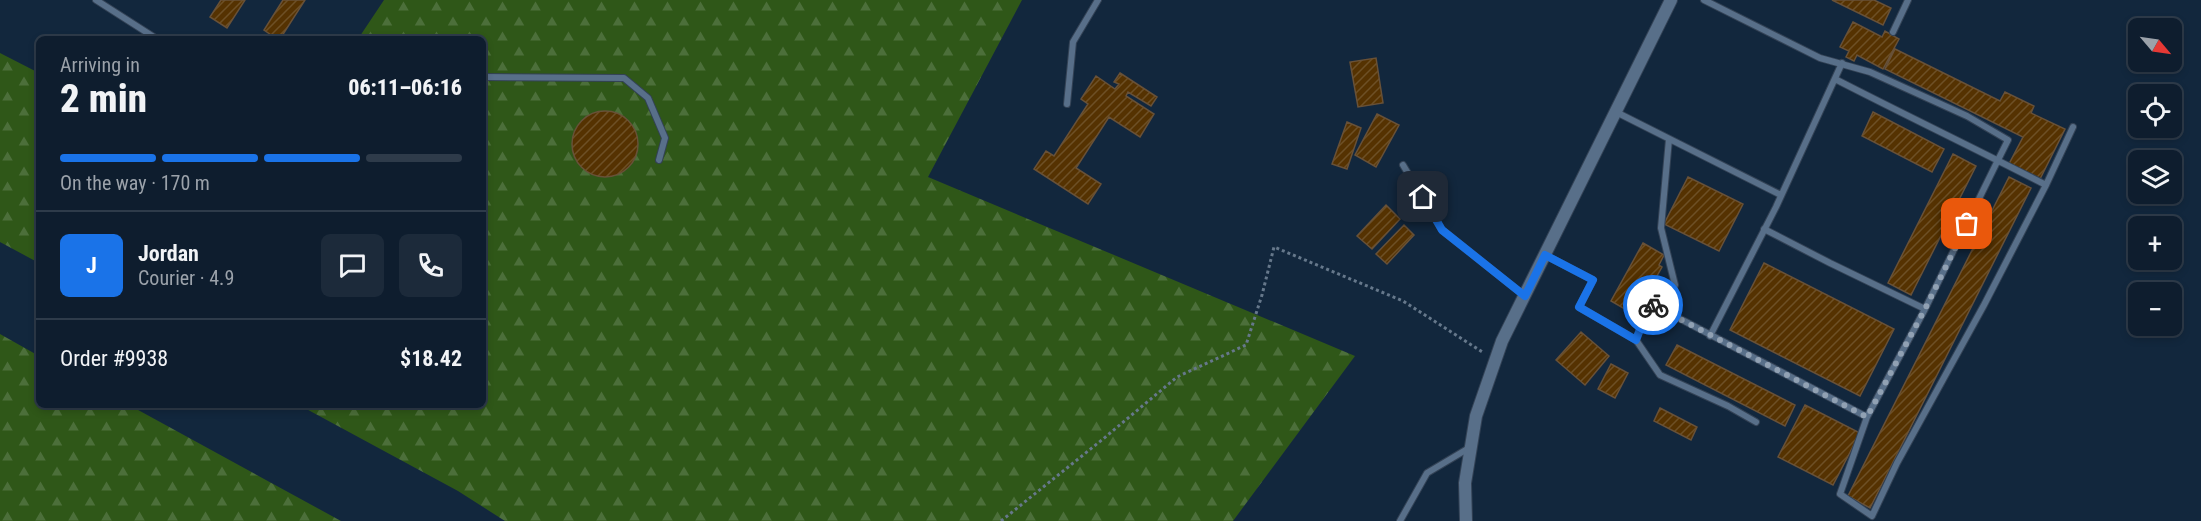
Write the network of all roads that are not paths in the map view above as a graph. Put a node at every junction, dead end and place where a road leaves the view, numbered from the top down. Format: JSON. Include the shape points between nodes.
{"nodes":[{"id":1,"x":96,"y":0,"type":"edge"},
{"id":2,"x":1098,"y":0,"type":"edge"},
{"id":3,"x":1671,"y":0,"type":"edge"},
{"id":4,"x":1704,"y":0,"type":"edge"},
{"id":5,"x":1908,"y":0,"type":"edge"},
{"id":6,"x":1893,"y":32,"type":"dead end"},
{"id":7,"x":152,"y":36,"type":"edge"},
{"id":8,"x":1842,"y":63,"type":"junction"},
{"id":9,"x":486,"y":77,"type":"edge"},
{"id":10,"x":1835,"y":79,"type":"junction"},
{"id":11,"x":1067,"y":104,"type":"dead end"},
{"id":12,"x":1616,"y":112,"type":"junction"},
{"id":13,"x":2073,"y":127,"type":"dead end"},
{"id":14,"x":1669,"y":139,"type":"junction"},
{"id":15,"x":659,"y":160,"type":"dead end"},
{"id":16,"x":1998,"y":160,"type":"junction"},
{"id":17,"x":1403,"y":165,"type":"dead end"},
{"id":18,"x":2046,"y":185,"type":"junction"},
{"id":19,"x":1781,"y":195,"type":"junction"},
{"id":20,"x":1764,"y":229,"type":"junction"},
{"id":21,"x":1545,"y":255,"type":"junction"},
{"id":22,"x":1525,"y":296,"type":"junction"},
{"id":23,"x":1925,"y":309,"type":"junction"},
{"id":24,"x":1665,"y":311,"type":"junction"},
{"id":25,"x":1710,"y":336,"type":"junction"},
{"id":26,"x":1636,"y":340,"type":"junction"},
{"id":27,"x":1867,"y":417,"type":"junction"},
{"id":28,"x":1756,"y":422,"type":"dead end"},
{"id":29,"x":1471,"y":447,"type":"junction"},
{"id":30,"x":1400,"y":521,"type":"edge"},
{"id":31,"x":1466,"y":521,"type":"edge"}],
"edges":[{"from":1,"to":7,"type":"lane"},
{"from":2,"to":11,"type":"lane","via":[[1073,42]]},
{"from":3,"to":12,"type":"street"},
{"from":4,"to":8,"type":"lane","via":[[1820,58]]},
{"from":5,"to":6,"type":"lane"},
{"from":8,"to":10,"type":"lane"},
{"from":8,"to":16,"type":"lane","via":[[1967,116],[2008,140]]},
{"from":9,"to":15,"type":"lane","via":[[624,78],[648,98],[657,118],[665,138]]},
{"from":10,"to":16,"type":"lane"},
{"from":10,"to":19,"type":"lane"},
{"from":12,"to":14,"type":"lane"},
{"from":12,"to":21,"type":"street"},
{"from":13,"to":18,"type":"lane"},
{"from":14,"to":19,"type":"lane"},
{"from":14,"to":24,"type":"lane","via":[[1661,228],[1675,285]]},
{"from":16,"to":18,"type":"lane"},
{"from":16,"to":23,"type":"lane"},
{"from":17,"to":22,"type":"lane","via":[[1442,230]]},
{"from":18,"to":27,"type":"lane","via":[[1872,516],[1840,494]]},
{"from":19,"to":20,"type":"lane"},
{"from":20,"to":23,"type":"lane"},
{"from":20,"to":25,"type":"lane"},
{"from":21,"to":22,"type":"street"},
{"from":21,"to":26,"type":"lane","via":[[1593,280],[1579,307]]},
{"from":22,"to":29,"type":"street","via":[[1502,341],[1476,416]]},
{"from":23,"to":27,"type":"lane"},
{"from":24,"to":25,"type":"lane"},
{"from":24,"to":26,"type":"lane","via":[[1650,303]]},
{"from":25,"to":27,"type":"lane"},
{"from":26,"to":28,"type":"lane","via":[[1660,375]]},
{"from":29,"to":30,"type":"lane","via":[[1427,473]]},
{"from":29,"to":31,"type":"street","via":[[1465,483]]}]}
